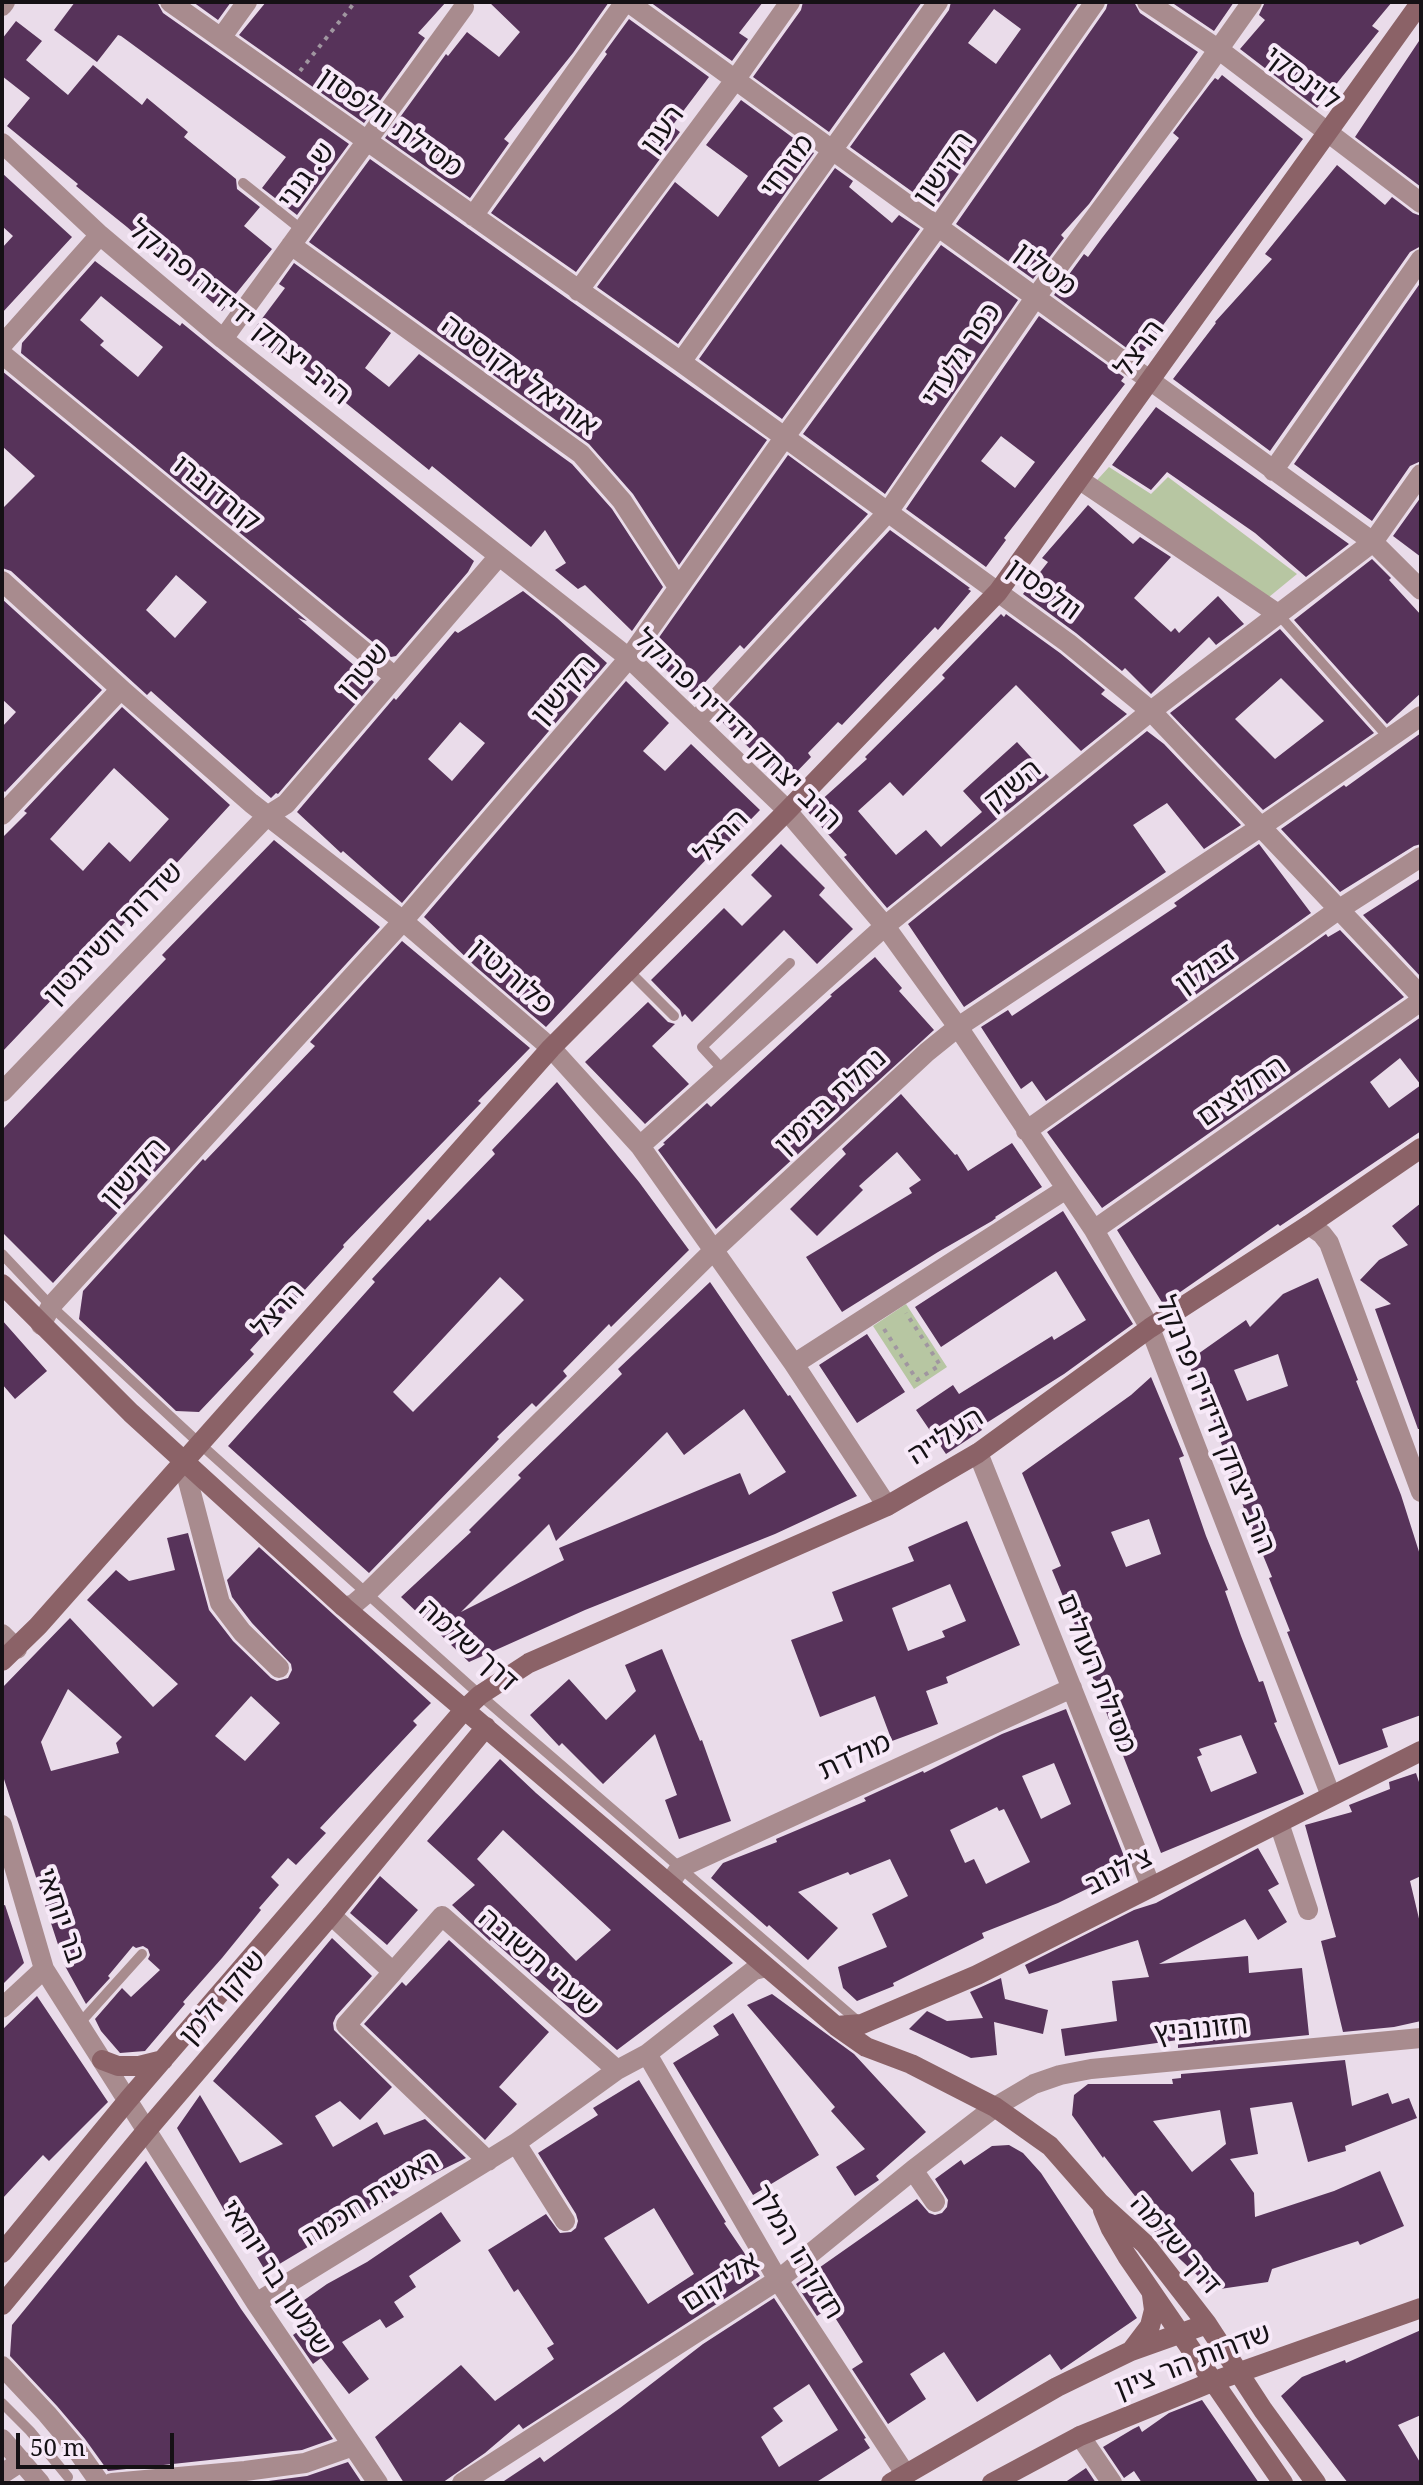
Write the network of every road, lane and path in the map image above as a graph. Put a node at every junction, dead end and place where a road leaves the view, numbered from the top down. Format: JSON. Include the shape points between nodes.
{"nodes":[{"id":1,"x":170,"y":2,"type":"edge"},
{"id":2,"x":247,"y":2,"type":"edge"},
{"id":3,"x":355,"y":2,"type":"edge"},
{"id":4,"x":627,"y":2,"type":"edge"},
{"id":5,"x":790,"y":2,"type":"edge"},
{"id":6,"x":938,"y":2,"type":"edge"},
{"id":7,"x":1095,"y":2,"type":"edge"},
{"id":8,"x":1147,"y":2,"type":"edge"},
{"id":9,"x":1252,"y":2,"type":"edge"},
{"id":10,"x":1421,"y":2,"type":"edge"},
{"id":11,"x":464,"y":7,"type":"dead end"},
{"id":12,"x":221,"y":38,"type":"junction"},
{"id":13,"x":1218,"y":49,"type":"junction"},
{"id":14,"x":735,"y":80,"type":"junction"},
{"id":15,"x":289,"y":85,"type":"junction"},
{"id":16,"x":1327,"y":133,"type":"junction"},
{"id":17,"x":367,"y":141,"type":"junction"},
{"id":18,"x":2,"y":143,"type":"edge"},
{"id":19,"x":833,"y":152,"type":"junction"},
{"id":20,"x":243,"y":183,"type":"dead end"},
{"id":21,"x":1421,"y":203,"type":"edge"},
{"id":22,"x":473,"y":216,"type":"junction"},
{"id":23,"x":939,"y":225,"type":"junction"},
{"id":24,"x":100,"y":235,"type":"junction"},
{"id":25,"x":297,"y":238,"type":"junction"},
{"id":26,"x":1421,"y":259,"type":"edge"},
{"id":27,"x":578,"y":291,"type":"junction"},
{"id":28,"x":1035,"y":298,"type":"junction"},
{"id":29,"x":223,"y":339,"type":"junction"},
{"id":30,"x":2,"y":345,"type":"edge"},
{"id":31,"x":2,"y":354,"type":"edge"},
{"id":32,"x":681,"y":362,"type":"junction"},
{"id":33,"x":1150,"y":383,"type":"junction"},
{"id":34,"x":784,"y":438,"type":"junction"},
{"id":35,"x":1273,"y":471,"type":"junction"},
{"id":36,"x":1421,"y":474,"type":"edge"},
{"id":37,"x":1080,"y":480,"type":"junction"},
{"id":38,"x":888,"y":512,"type":"junction"},
{"id":39,"x":1373,"y":542,"type":"junction"},
{"id":40,"x":499,"y":556,"type":"junction"},
{"id":41,"x":2,"y":581,"type":"edge"},
{"id":42,"x":1419,"y":582,"type":"edge"},
{"id":43,"x":678,"y":587,"type":"junction"},
{"id":44,"x":998,"y":592,"type":"junction"},
{"id":45,"x":1278,"y":614,"type":"junction"},
{"id":46,"x":629,"y":658,"type":"junction"},
{"id":47,"x":395,"y":677,"type":"junction"},
{"id":48,"x":121,"y":689,"type":"junction"},
{"id":49,"x":1151,"y":711,"type":"junction"},
{"id":50,"x":1421,"y":716,"type":"edge"},
{"id":51,"x":696,"y":721,"type":"junction"},
{"id":52,"x":1389,"y":738,"type":"junction"},
{"id":53,"x":788,"y":810,"type":"junction"},
{"id":54,"x":2,"y":815,"type":"edge"},
{"id":55,"x":267,"y":816,"type":"junction"},
{"id":56,"x":1262,"y":826,"type":"junction"},
{"id":57,"x":1421,"y":857,"type":"edge"},
{"id":58,"x":1338,"y":910,"type":"junction"},
{"id":59,"x":403,"y":921,"type":"junction"},
{"id":60,"x":885,"y":926,"type":"junction"},
{"id":61,"x":790,"y":963,"type":"dead end"},
{"id":62,"x":629,"y":971,"type":"junction"},
{"id":63,"x":1421,"y":998,"type":"edge"},
{"id":64,"x":674,"y":1016,"type":"dead end"},
{"id":65,"x":958,"y":1027,"type":"junction"},
{"id":66,"x":551,"y":1048,"type":"junction"},
{"id":67,"x":724,"y":1071,"type":"junction"},
{"id":68,"x":2,"y":1092,"type":"edge"},
{"id":69,"x":1026,"y":1131,"type":"junction"},
{"id":70,"x":640,"y":1146,"type":"junction"},
{"id":71,"x":1421,"y":1148,"type":"edge"},
{"id":72,"x":1066,"y":1189,"type":"junction"},
{"id":73,"x":1309,"y":1225,"type":"junction"},
{"id":74,"x":1094,"y":1230,"type":"junction"},
{"id":75,"x":715,"y":1249,"type":"junction"},
{"id":76,"x":2,"y":1254,"type":"edge"},
{"id":77,"x":2,"y":1284,"type":"edge"},
{"id":78,"x":51,"y":1306,"type":"junction"},
{"id":79,"x":902,"y":1307,"type":"dead end"},
{"id":80,"x":41,"y":1325,"type":"junction"},
{"id":81,"x":882,"y":1327,"type":"dead end"},
{"id":82,"x":1150,"y":1328,"type":"junction"},
{"id":83,"x":794,"y":1364,"type":"junction"},
{"id":84,"x":199,"y":1443,"type":"junction"},
{"id":85,"x":978,"y":1453,"type":"junction"},
{"id":86,"x":183,"y":1462,"type":"junction"},
{"id":87,"x":1421,"y":1492,"type":"edge"},
{"id":88,"x":887,"y":1506,"type":"junction"},
{"id":89,"x":367,"y":1593,"type":"junction"},
{"id":90,"x":344,"y":1607,"type":"junction"},
{"id":91,"x":2,"y":1634,"type":"edge"},
{"id":92,"x":9,"y":1655,"type":"edge"},
{"id":93,"x":279,"y":1668,"type":"dead end"},
{"id":94,"x":1072,"y":1688,"type":"junction"},
{"id":95,"x":472,"y":1702,"type":"junction"},
{"id":96,"x":486,"y":1727,"type":"junction"},
{"id":97,"x":1421,"y":1751,"type":"edge"},
{"id":98,"x":1331,"y":1796,"type":"junction"},
{"id":99,"x":1279,"y":1823,"type":"junction"},
{"id":100,"x":2,"y":1825,"type":"edge"},
{"id":101,"x":675,"y":1876,"type":"junction"},
{"id":102,"x":1151,"y":1887,"type":"junction"},
{"id":103,"x":1308,"y":1910,"type":"dead end"},
{"id":104,"x":331,"y":1915,"type":"junction"},
{"id":105,"x":142,"y":1954,"type":"dead end"},
{"id":106,"x":766,"y":1967,"type":"junction"},
{"id":107,"x":44,"y":1969,"type":"junction"},
{"id":108,"x":393,"y":1972,"type":"junction"},
{"id":109,"x":2,"y":2008,"type":"edge"},
{"id":110,"x":79,"y":2024,"type":"junction"},
{"id":111,"x":862,"y":2024,"type":"junction"},
{"id":112,"x":836,"y":2026,"type":"junction"},
{"id":113,"x":1421,"y":2038,"type":"edge"},
{"id":114,"x":647,"y":2054,"type":"junction"},
{"id":115,"x":102,"y":2060,"type":"junction"},
{"id":116,"x":163,"y":2060,"type":"junction"},
{"id":117,"x":911,"y":2064,"type":"junction"},
{"id":118,"x":617,"y":2070,"type":"junction"},
{"id":119,"x":128,"y":2100,"type":"junction"},
{"id":120,"x":995,"y":2107,"type":"junction"},
{"id":121,"x":147,"y":2130,"type":"junction"},
{"id":122,"x":516,"y":2143,"type":"junction"},
{"id":123,"x":488,"y":2161,"type":"junction"},
{"id":124,"x":913,"y":2170,"type":"junction"},
{"id":125,"x":935,"y":2202,"type":"dead end"},
{"id":126,"x":1100,"y":2203,"type":"junction"},
{"id":127,"x":565,"y":2221,"type":"dead end"},
{"id":128,"x":2,"y":2253,"type":"edge"},
{"id":129,"x":778,"y":2280,"type":"junction"},
{"id":130,"x":1150,"y":2291,"type":"junction"},
{"id":131,"x":256,"y":2303,"type":"junction"},
{"id":132,"x":2,"y":2305,"type":"edge"},
{"id":133,"x":1421,"y":2308,"type":"edge"},
{"id":134,"x":1207,"y":2324,"type":"junction"},
{"id":135,"x":1178,"y":2333,"type":"junction"},
{"id":136,"x":1131,"y":2351,"type":"junction"},
{"id":137,"x":2,"y":2366,"type":"edge"},
{"id":138,"x":1239,"y":2373,"type":"junction"},
{"id":139,"x":1212,"y":2382,"type":"junction"},
{"id":140,"x":2,"y":2403,"type":"edge"},
{"id":141,"x":1080,"y":2436,"type":"junction"},
{"id":142,"x":2,"y":2439,"type":"edge"},
{"id":143,"x":353,"y":2446,"type":"junction"},
{"id":144,"x":22,"y":2461,"type":"junction"},
{"id":145,"x":2,"y":2474,"type":"edge"},
{"id":146,"x":68,"y":2477,"type":"dead end"},
{"id":147,"x":245,"y":2477,"type":"edge"},
{"id":148,"x":899,"y":2479,"type":"edge"},
{"id":149,"x":40,"y":2483,"type":"edge"},
{"id":150,"x":100,"y":2483,"type":"edge"},
{"id":151,"x":112,"y":2483,"type":"edge"},
{"id":152,"x":378,"y":2483,"type":"edge"},
{"id":153,"x":462,"y":2483,"type":"edge"},
{"id":154,"x":992,"y":2483,"type":"edge"},
{"id":155,"x":1112,"y":2483,"type":"edge"},
{"id":156,"x":1283,"y":2483,"type":"edge"},
{"id":157,"x":1316,"y":2483,"type":"edge"}],
"edges":[{"from":1,"to":12,"type":"street","name":"מסילת וולפסון"},
{"from":2,"to":12,"type":"street"},
{"from":3,"to":15,"type":"path"},
{"from":4,"to":14,"type":"street","name":"מטלון"},
{"from":4,"to":22,"type":"street"},
{"from":5,"to":14,"type":"street","name":"רענן"},
{"from":6,"to":19,"type":"street","name":"מזרחי"},
{"from":7,"to":23,"type":"street","name":"הקישון"},
{"from":8,"to":13,"type":"street","name":"לוינסקי"},
{"from":9,"to":13,"type":"street","name":"כפר גלעדי"},
{"from":10,"to":16,"type":"street","name":"הרצל"},
{"from":11,"to":17,"type":"street","name":"ש. גנני"},
{"from":12,"to":15,"type":"street","name":"מסילת וולפסון"},
{"from":13,"to":16,"type":"street","name":"לוינסקי"},
{"from":13,"to":28,"type":"street","name":"כפר גלעדי"},
{"from":14,"to":19,"type":"street","name":"מטלון"},
{"from":14,"to":27,"type":"street","name":"רענן"},
{"from":15,"to":17,"type":"street","name":"מסילת וולפסון"},
{"from":16,"to":21,"type":"street","name":"לוינסקי"},
{"from":16,"to":33,"type":"street","name":"הרצל"},
{"from":17,"to":22,"type":"street","name":"מסילת וולפסון"},
{"from":17,"to":25,"type":"street","name":"ש. גנני"},
{"from":18,"to":24,"type":"street","name":"הרב יצחק ידידיה פרנקל"},
{"from":19,"to":23,"type":"street","name":"מטלון"},
{"from":19,"to":32,"type":"street","name":"מזרחי"},
{"from":20,"to":25,"type":"lane"},
{"from":22,"to":27,"type":"street","name":"מסילת וולפסון"},
{"from":23,"to":28,"type":"street","name":"מטלון"},
{"from":23,"to":34,"type":"street","name":"הקישון"},
{"from":24,"to":29,"type":"street","name":"הרב יצחק ידידיה פרנקל"},
{"from":24,"to":30,"type":"street"},
{"from":25,"to":29,"type":"street","name":"ש. גנני"},
{"from":25,"to":43,"type":"street","name":"אוריאל אקוסטה","via":[[581,454],[622,501]]},
{"from":26,"to":35,"type":"street"},
{"from":27,"to":32,"type":"street","name":"וולפסון"},
{"from":28,"to":33,"type":"street","name":"מטלון"},
{"from":28,"to":38,"type":"street","name":"כפר גלעדי"},
{"from":29,"to":40,"type":"street","name":"הרב יצחק ידידיה פרנקל"},
{"from":31,"to":47,"type":"street","name":"קורדוברו"},
{"from":32,"to":34,"type":"street","name":"וולפסון"},
{"from":33,"to":35,"type":"street","name":"מטלון"},
{"from":33,"to":37,"type":"street","name":"הרצל"},
{"from":34,"to":38,"type":"street","name":"וולפסון"},
{"from":34,"to":43,"type":"street","name":"הקישון"},
{"from":35,"to":39,"type":"street","name":"מטלון"},
{"from":36,"to":39,"type":"street","name":"השוק"},
{"from":37,"to":44,"type":"street","name":"הרצל"},
{"from":37,"to":45,"type":"street"},
{"from":38,"to":44,"type":"street","name":"וולפסון"},
{"from":38,"to":51,"type":"street","name":"כפר גלעדי"},
{"from":39,"to":42,"type":"street","name":"מטלון"},
{"from":39,"to":45,"type":"street","name":"השוק"},
{"from":40,"to":46,"type":"street","name":"הרב יצחק ידידיה פרנקל"},
{"from":40,"to":47,"type":"street","name":"שטרן"},
{"from":41,"to":48,"type":"street","name":"פלורנטין"},
{"from":43,"to":46,"type":"street","name":"הקישון"},
{"from":44,"to":49,"type":"street","name":"וולפסון"},
{"from":44,"to":53,"type":"street","name":"הרצל"},
{"from":45,"to":49,"type":"street","name":"השוק"},
{"from":45,"to":52,"type":"lane"},
{"from":46,"to":51,"type":"street","name":"הרב יצחק ידידיה פרנקל"},
{"from":46,"to":59,"type":"street","name":"הקישון"},
{"from":47,"to":55,"type":"street","name":"שטרן","via":[[286,804]]},
{"from":48,"to":54,"type":"street"},
{"from":48,"to":55,"type":"street","name":"פלורנטין"},
{"from":49,"to":56,"type":"street","name":"וולפסון"},
{"from":49,"to":60,"type":"street","name":"השוק"},
{"from":50,"to":52,"type":"street","name":"נחלת בנימין"},
{"from":51,"to":53,"type":"street","name":"הרב יצחק ידידיה פרנקל"},
{"from":52,"to":56,"type":"street","name":"נחלת בנימין"},
{"from":53,"to":60,"type":"street","name":"הרב יצחק ידידיה פרנקל"},
{"from":53,"to":62,"type":"street","name":"הרצל"},
{"from":55,"to":59,"type":"street","name":"פלורנטין"},
{"from":55,"to":68,"type":"street","name":"שדרות וושינגטון"},
{"from":56,"to":58,"type":"street","name":"וולפסון"},
{"from":56,"to":65,"type":"street","name":"נחלת בנימין"},
{"from":57,"to":58,"type":"street","name":"זבולון"},
{"from":58,"to":63,"type":"street","name":"וולפסון"},
{"from":58,"to":69,"type":"street","name":"זבולון"},
{"from":59,"to":66,"type":"street","name":"פלורנטין"},
{"from":59,"to":78,"type":"street","name":"הקישון"},
{"from":60,"to":65,"type":"street","name":"הרב יצחק ידידיה פרנקל"},
{"from":60,"to":67,"type":"street","name":"השוק"},
{"from":61,"to":67,"type":"lane","via":[[702,1047]]},
{"from":62,"to":64,"type":"lane"},
{"from":62,"to":66,"type":"street","name":"הרצל"},
{"from":63,"to":74,"type":"street","name":"החלוצים"},
{"from":65,"to":69,"type":"street","name":"הרב יצחק ידידיה פרנקל"},
{"from":65,"to":75,"type":"street","name":"נחלת בנימין"},
{"from":66,"to":70,"type":"street","name":"פלורנטין"},
{"from":66,"to":84,"type":"street","name":"הרצל"},
{"from":67,"to":70,"type":"street","name":"השוק"},
{"from":69,"to":72,"type":"street","name":"הרב יצחק ידידיה פרנקל"},
{"from":70,"to":75,"type":"street","name":"פלורנטין"},
{"from":71,"to":73,"type":"street","name":"העלייה"},
{"from":72,"to":74,"type":"street","name":"הרב יצחק ידידיה פרנקל"},
{"from":72,"to":83,"type":"street"},
{"from":73,"to":82,"type":"street","name":"העלייה"},
{"from":73,"to":87,"type":"street","via":[[1329,1243]]},
{"from":74,"to":82,"type":"street","name":"הרב יצחק ידידיה פרנקל"},
{"from":75,"to":83,"type":"street","name":"פלורנטין"},
{"from":75,"to":89,"type":"street","name":"נחלת בנימין"},
{"from":76,"to":78,"type":"lane","name":"דרך שלמה"},
{"from":77,"to":80,"type":"street","name":"דרך שלמה"},
{"from":78,"to":80,"type":"street","name":"הקישון"},
{"from":78,"to":84,"type":"lane","name":"דרך שלמה"},
{"from":79,"to":81,"type":"path","via":[[940,1365],[917,1380]]},
{"from":80,"to":86,"type":"street","name":"דרך שלמה"},
{"from":82,"to":85,"type":"street","name":"העלייה"},
{"from":82,"to":98,"type":"street","name":"הרב יצחק ידידיה פרנקל"},
{"from":83,"to":88,"type":"street","name":"פלורנטין"},
{"from":84,"to":86,"type":"street","name":"הרצל"},
{"from":84,"to":89,"type":"lane","name":"דרך שלמה"},
{"from":85,"to":88,"type":"street","name":"העלייה"},
{"from":85,"to":94,"type":"street","name":"מסילת העולים"},
{"from":86,"to":90,"type":"street","name":"דרך שלמה"},
{"from":86,"to":92,"type":"street","name":"הרצל"},
{"from":86,"to":93,"type":"street","via":[[220,1603]]},
{"from":88,"to":95,"type":"street","name":"העלייה","via":[[529,1663]]},
{"from":89,"to":90,"type":"street","name":"נחלת בנימין"},
{"from":89,"to":95,"type":"lane","name":"דרך שלמה"},
{"from":90,"to":95,"type":"street","name":"דרך שלמה"},
{"from":91,"to":92,"type":"street"},
{"from":94,"to":101,"type":"street","name":"מולדת"},
{"from":94,"to":102,"type":"street","name":"מסילת העולים"},
{"from":95,"to":96,"type":"street","name":"דרך שלמה"},
{"from":95,"to":101,"type":"lane","name":"דרך שלמה"},
{"from":95,"to":116,"type":"street","name":"שוקן זלמן"},
{"from":96,"to":101,"type":"street","name":"דרך שלמה"},
{"from":96,"to":104,"type":"street","name":"שוקן זלמן"},
{"from":97,"to":98,"type":"street","name":"צ'לנוב"},
{"from":98,"to":99,"type":"street","name":"צ'לנוב"},
{"from":99,"to":102,"type":"street","name":"צ'לנוב"},
{"from":99,"to":103,"type":"street"},
{"from":100,"to":107,"type":"street","name":"בר יוחאי"},
{"from":101,"to":106,"type":"street","name":"דרך שלמה"},
{"from":101,"to":111,"type":"lane","name":"דרך שלמה"},
{"from":102,"to":111,"type":"street","name":"צ'לנוב","via":[[977,1975]]},
{"from":104,"to":108,"type":"street"},
{"from":104,"to":121,"type":"street","name":"שוקן זלמן"},
{"from":105,"to":110,"type":"lane"},
{"from":106,"to":112,"type":"street","name":"דרך שלמה"},
{"from":106,"to":114,"type":"street","name":"ראשית חכמה","via":[[754,1970]]},
{"from":107,"to":109,"type":"street"},
{"from":107,"to":110,"type":"street","name":"בר יוחאי"},
{"from":108,"to":118,"type":"street","name":"שערי תשובה","via":[[442,1916]]},
{"from":108,"to":123,"type":"street","name":"שערי תשובה","via":[[346,2025]]},
{"from":110,"to":115,"type":"street","name":"בר יוחאי"},
{"from":111,"to":112,"type":"street","name":"צ'לנוב"},
{"from":111,"to":117,"type":"street","name":"דרך שלמה"},
{"from":112,"to":117,"type":"street","name":"דרך שלמה","via":[[866,2047]]},
{"from":113,"to":120,"type":"street","name":"חזונוביץ","via":[[1091,2069],[1034,2084]]},
{"from":114,"to":118,"type":"street","name":"ראשית חכמה"},
{"from":114,"to":129,"type":"street","name":"חזקיהו המלך"},
{"from":115,"to":116,"type":"street","via":[[139,2066]]},
{"from":115,"to":119,"type":"street","name":"בר יוחאי"},
{"from":116,"to":119,"type":"street","name":"שוקן זלמן"},
{"from":117,"to":120,"type":"street","name":"דרך שלמה"},
{"from":118,"to":122,"type":"street","name":"ראשית חכמה"},
{"from":119,"to":121,"type":"street","name":"שמעון בר יוחאי"},
{"from":119,"to":128,"type":"street","name":"שוקן זלמן"},
{"from":120,"to":124,"type":"street","name":"אליקום"},
{"from":120,"to":126,"type":"street","name":"דרך שלמה","via":[[1050,2146]]},
{"from":121,"to":131,"type":"street","name":"שמעון בר יוחאי"},
{"from":121,"to":132,"type":"street","name":"שוקן זלמן"},
{"from":122,"to":123,"type":"street","name":"ראשית חכמה"},
{"from":122,"to":127,"type":"street"},
{"from":123,"to":131,"type":"street","name":"ראשית חכמה"},
{"from":124,"to":125,"type":"street"},
{"from":124,"to":129,"type":"street","name":"אליקום"},
{"from":126,"to":130,"type":"street","name":"דרך שלמה"},
{"from":126,"to":134,"type":"street","name":"דרך שלמה","via":[[1145,2244]]},
{"from":129,"to":148,"type":"street","name":"חזקיהו המלך"},
{"from":129,"to":153,"type":"street","name":"אליקום"},
{"from":130,"to":135,"type":"street","name":"דרך שלמה"},
{"from":130,"to":136,"type":"street","via":[[1150,2326]]},
{"from":131,"to":143,"type":"street","name":"שמעון בר יוחאי"},
{"from":133,"to":138,"type":"street","name":"שדרות הר ציון"},
{"from":134,"to":135,"type":"street","name":"שדרות הר ציון"},
{"from":134,"to":138,"type":"street","name":"דרך שלמה"},
{"from":135,"to":136,"type":"street","name":"שדרות הר ציון"},
{"from":135,"to":139,"type":"street","name":"דרך שלמה"},
{"from":136,"to":148,"type":"street","name":"שדרות הר ציון","via":[[1057,2387]]},
{"from":137,"to":150,"type":"street"},
{"from":138,"to":139,"type":"street","name":"שדרות הר ציון"},
{"from":138,"to":157,"type":"street","name":"דרך שלמה"},
{"from":139,"to":141,"type":"street","name":"שדרות הר ציון"},
{"from":139,"to":156,"type":"street","name":"דרך שלמה"},
{"from":140,"to":146,"type":"lane"},
{"from":141,"to":154,"type":"street","name":"שדרות הר ציון"},
{"from":141,"to":155,"type":"street"},
{"from":142,"to":144,"type":"street"},
{"from":143,"to":147,"type":"street"},
{"from":143,"to":152,"type":"street","name":"שמעון בר יוחאי"},
{"from":144,"to":145,"type":"street"},
{"from":144,"to":149,"type":"street"},
{"from":147,"to":151,"type":"street"}]}
